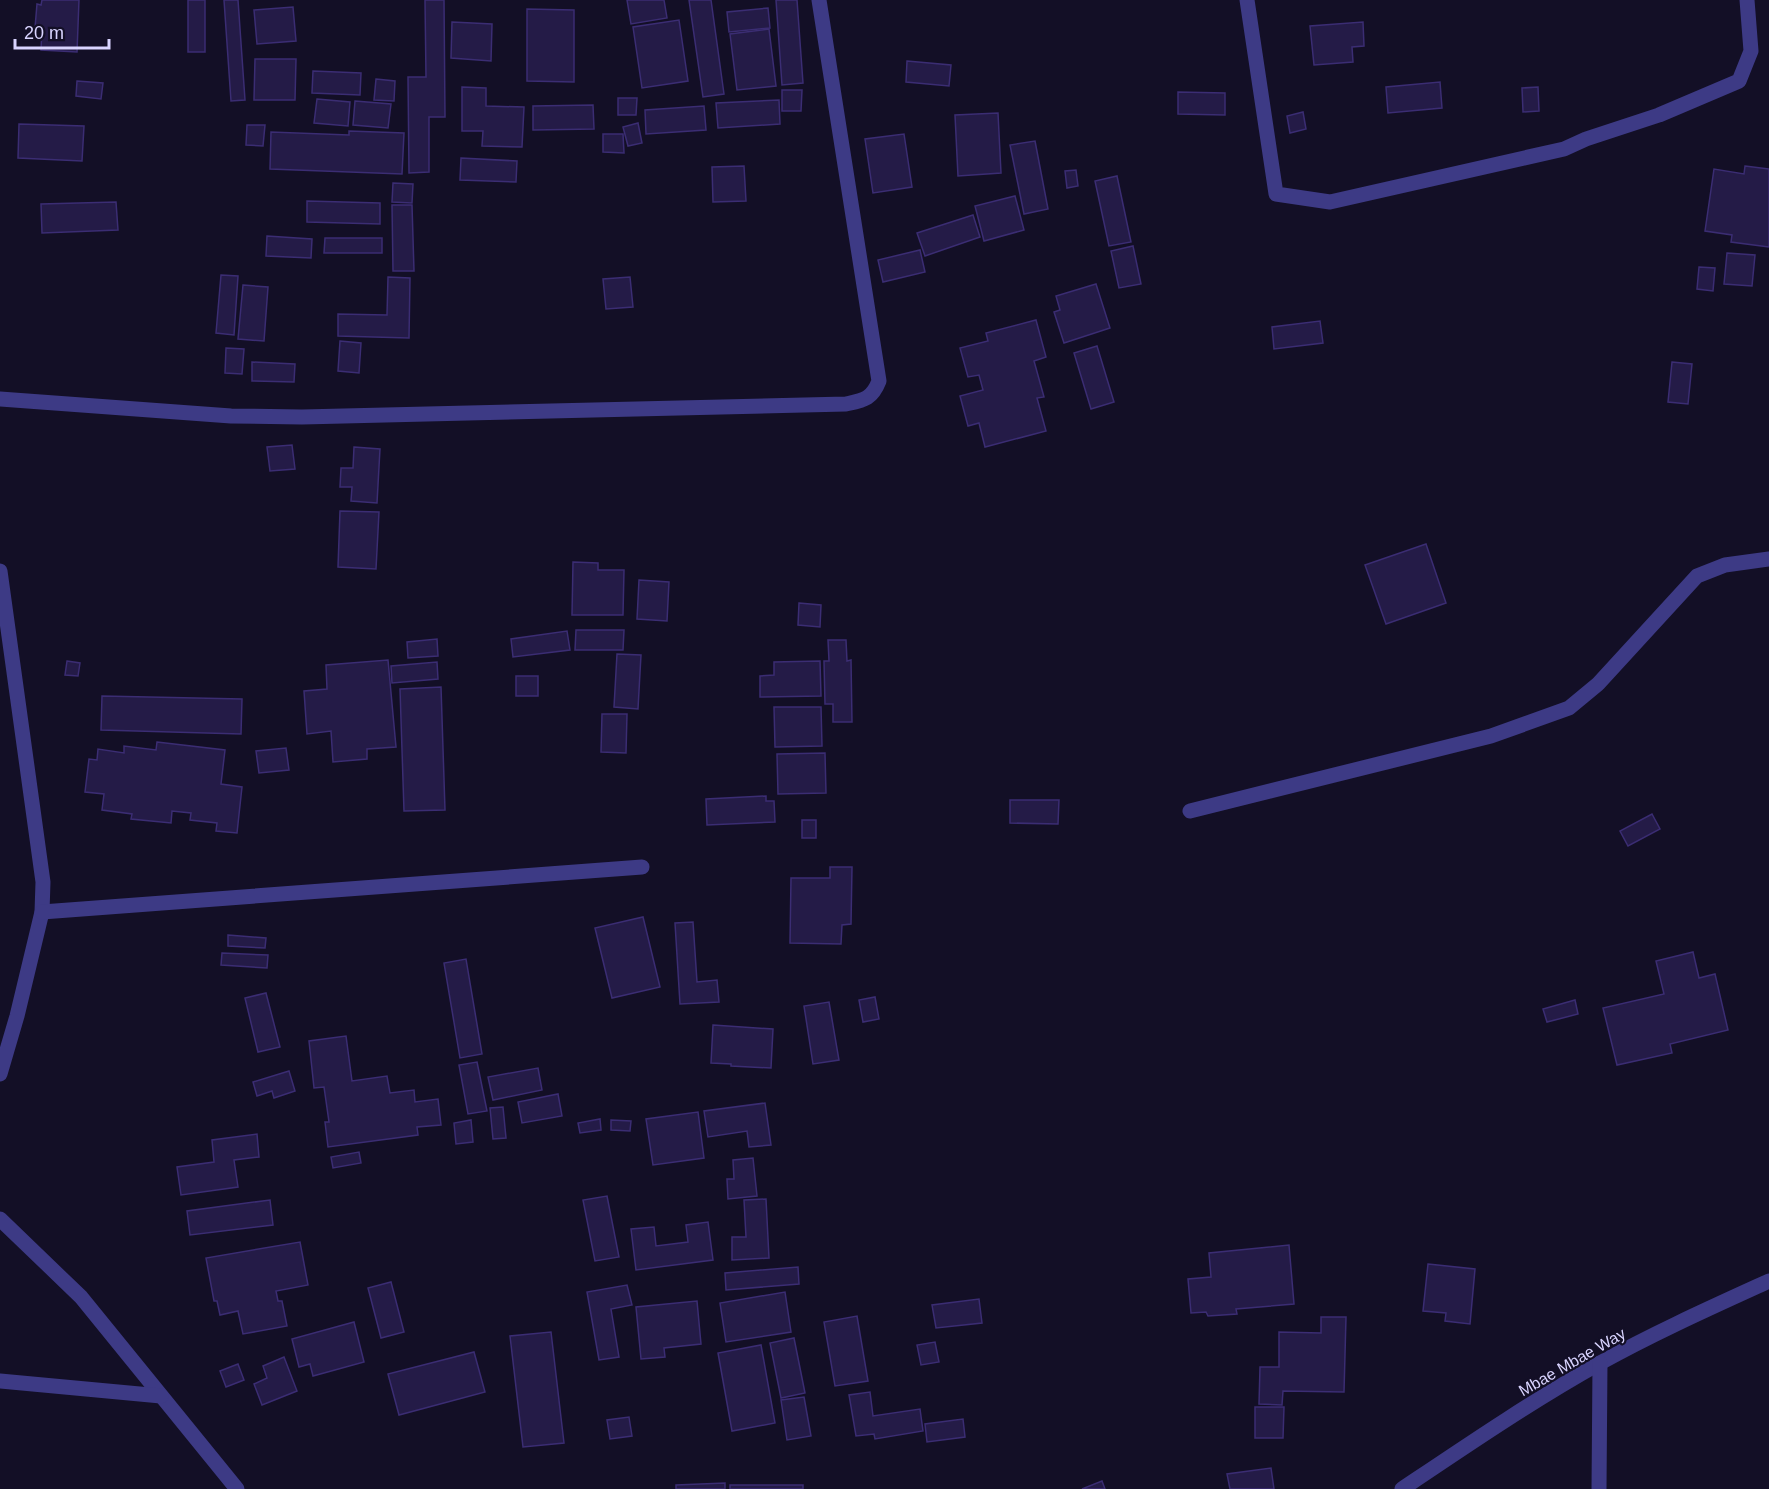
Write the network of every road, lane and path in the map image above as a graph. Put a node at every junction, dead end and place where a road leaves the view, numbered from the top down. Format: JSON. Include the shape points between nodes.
{"nodes":[{"id":1,"x":819,"y":0,"type":"edge"},
{"id":2,"x":1247,"y":0,"type":"edge"},
{"id":3,"x":1747,"y":0,"type":"edge"},
{"id":4,"x":0,"y":399,"type":"edge"},
{"id":5,"x":1769,"y":559,"type":"edge"},
{"id":6,"x":0,"y":571,"type":"edge"},
{"id":7,"x":1190,"y":811,"type":"dead end"},
{"id":8,"x":642,"y":867,"type":"dead end"},
{"id":9,"x":42,"y":912,"type":"junction"},
{"id":10,"x":0,"y":1074,"type":"edge"},
{"id":11,"x":0,"y":1220,"type":"edge"},
{"id":12,"x":1769,"y":1281,"type":"edge"},
{"id":13,"x":1600,"y":1364,"type":"junction"},
{"id":14,"x":0,"y":1381,"type":"edge"},
{"id":15,"x":161,"y":1396,"type":"junction"},
{"id":16,"x":237,"y":1489,"type":"edge"},
{"id":17,"x":1402,"y":1489,"type":"edge"},
{"id":18,"x":1599,"y":1489,"type":"edge"}],
"edges":[{"from":1,"to":4,"type":"street","via":[[879,381],[874,393],[862,401],[846,405],[302,417],[231,416]]},
{"from":2,"to":3,"type":"street","via":[[1276,194],[1330,202],[1563,149],[1739,81],[1751,51]]},
{"from":5,"to":7,"type":"street","via":[[1725,565],[1697,576],[1598,684],[1569,708],[1491,736]]},
{"from":6,"to":9,"type":"street","via":[[43,882]]},
{"from":8,"to":9,"type":"street"},
{"from":9,"to":10,"type":"street"},
{"from":11,"to":15,"type":"street","via":[[81,1297]]},
{"from":12,"to":13,"type":"street","name":"Mbae Mbae Way"},
{"from":13,"to":17,"type":"street","name":"Mbae Mbae Way"},
{"from":13,"to":18,"type":"street"},
{"from":14,"to":15,"type":"street"},
{"from":15,"to":16,"type":"street"}]}
